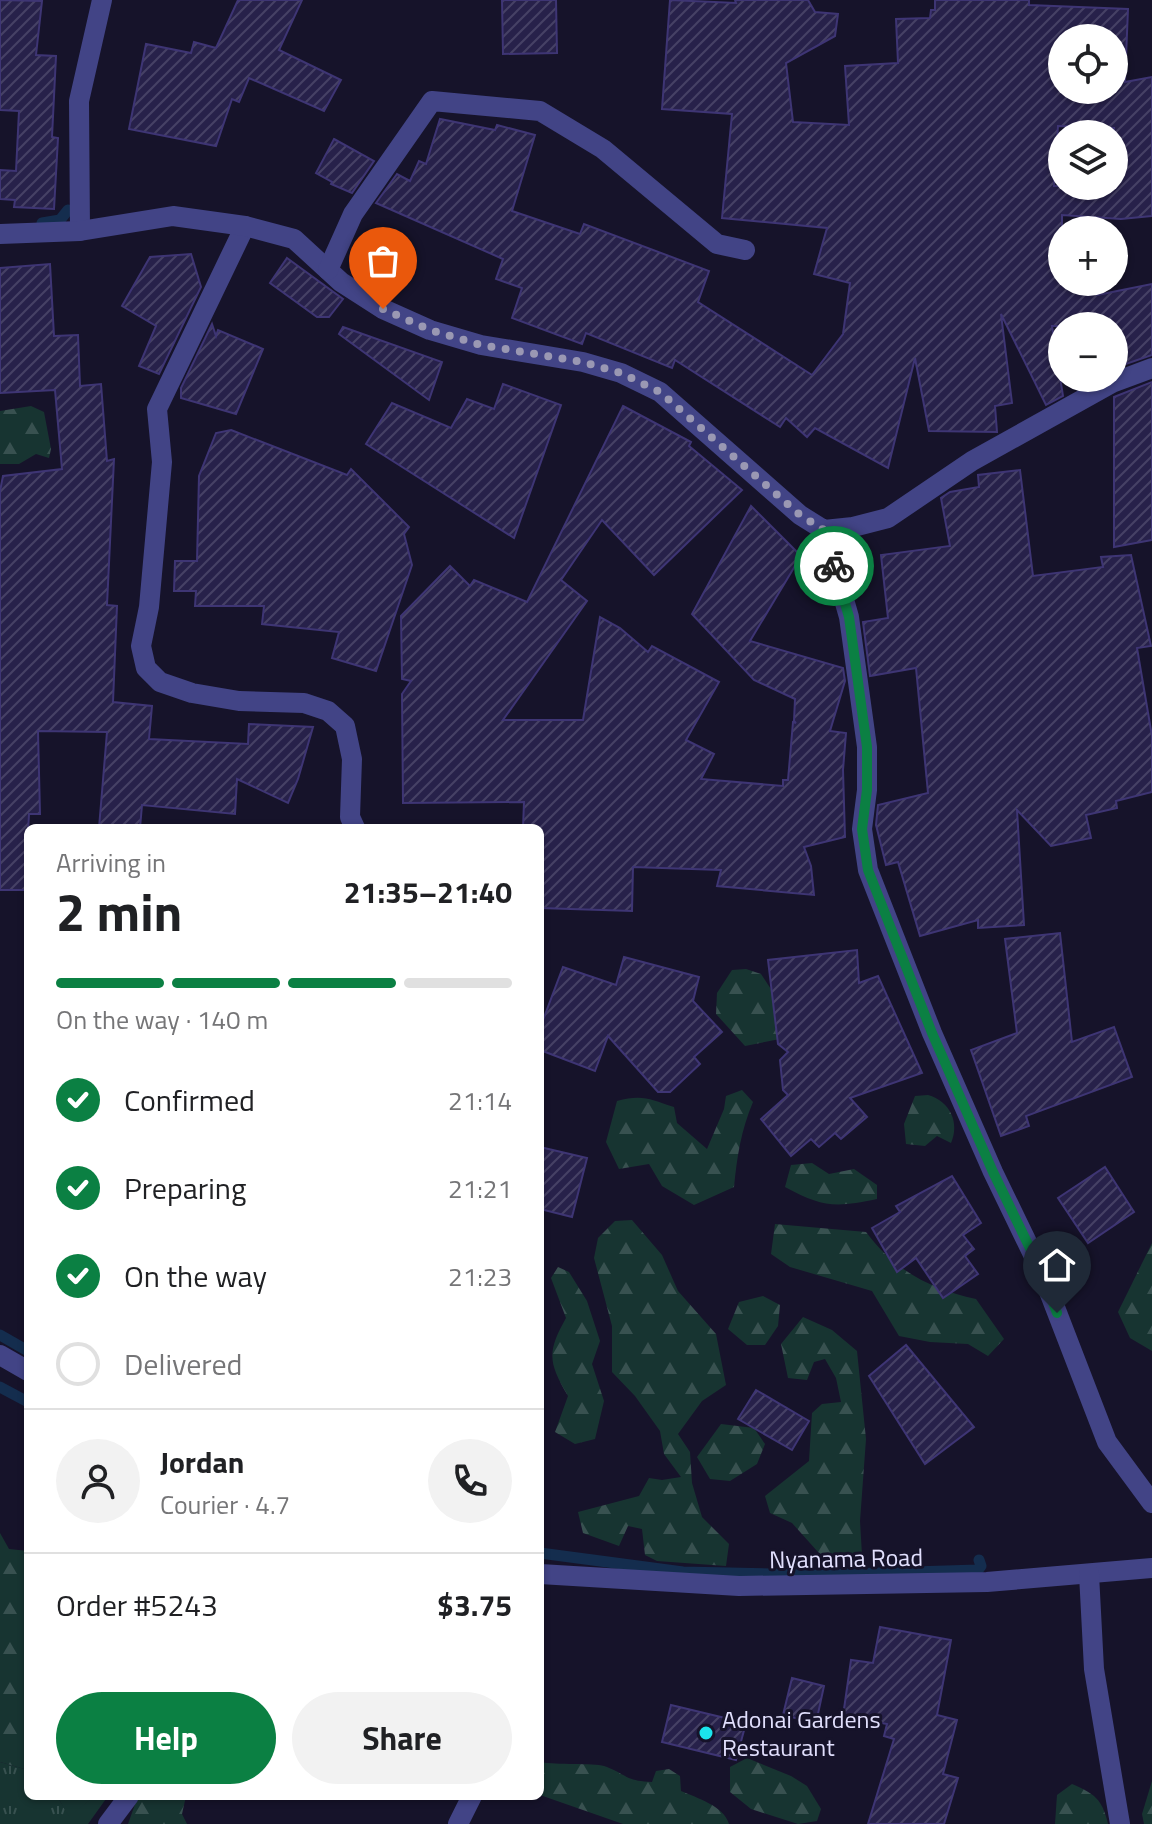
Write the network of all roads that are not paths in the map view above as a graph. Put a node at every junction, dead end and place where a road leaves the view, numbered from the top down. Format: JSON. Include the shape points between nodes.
{"nodes":[{"id":1,"x":102,"y":0,"type":"edge"},
{"id":2,"x":245,"y":226,"type":"junction"},
{"id":3,"x":80,"y":231,"type":"junction"},
{"id":4,"x":0,"y":234,"type":"edge"},
{"id":5,"x":745,"y":250,"type":"dead end"},
{"id":6,"x":328,"y":270,"type":"junction"},
{"id":7,"x":1152,"y":368,"type":"edge"},
{"id":8,"x":824,"y":530,"type":"junction"},
{"id":9,"x":353,"y":824,"type":"edge"},
{"id":10,"x":0,"y":1355,"type":"edge"},
{"id":11,"x":24,"y":1369,"type":"edge"},
{"id":12,"x":1152,"y":1503,"type":"edge"},
{"id":13,"x":1152,"y":1568,"type":"edge"},
{"id":14,"x":544,"y":1574,"type":"edge"},
{"id":15,"x":1089,"y":1574,"type":"junction"},
{"id":16,"x":126,"y":1800,"type":"edge"},
{"id":17,"x":470,"y":1800,"type":"edge"},
{"id":18,"x":108,"y":1824,"type":"edge"},
{"id":19,"x":458,"y":1824,"type":"edge"},
{"id":20,"x":1120,"y":1824,"type":"edge"}],
"edges":[{"from":1,"to":3,"type":"street","via":[[79,101]]},
{"from":2,"to":3,"type":"street","via":[[173,216]]},
{"from":2,"to":6,"type":"street","via":[[294,239]]},
{"from":2,"to":9,"type":"street","via":[[157,409],[162,462],[141,646],[146,668],[160,682],[192,693],[304,703],[328,711],[345,726],[352,759]]},
{"from":3,"to":4,"type":"street"},
{"from":5,"to":6,"type":"street","via":[[717,244],[603,149],[540,111],[432,101],[353,214]]},
{"from":6,"to":8,"type":"street","via":[[383,309],[430,330],[481,345],[583,362],[660,392]]},
{"from":7,"to":8,"type":"street","via":[[1112,383],[972,461],[888,518]]},
{"from":8,"to":12,"type":"street","via":[[849,617],[867,747],[862,829],[868,870],[932,1033],[1041,1271],[1107,1442]]},
{"from":10,"to":11,"type":"street"},
{"from":13,"to":15,"type":"street","name":"Nyanama Road"},
{"from":14,"to":15,"type":"street","name":"Nyanama Road","via":[[739,1586],[987,1582]]},
{"from":15,"to":20,"type":"street","via":[[1094,1669]]},
{"from":16,"to":18,"type":"street"},
{"from":17,"to":19,"type":"street"}]}
